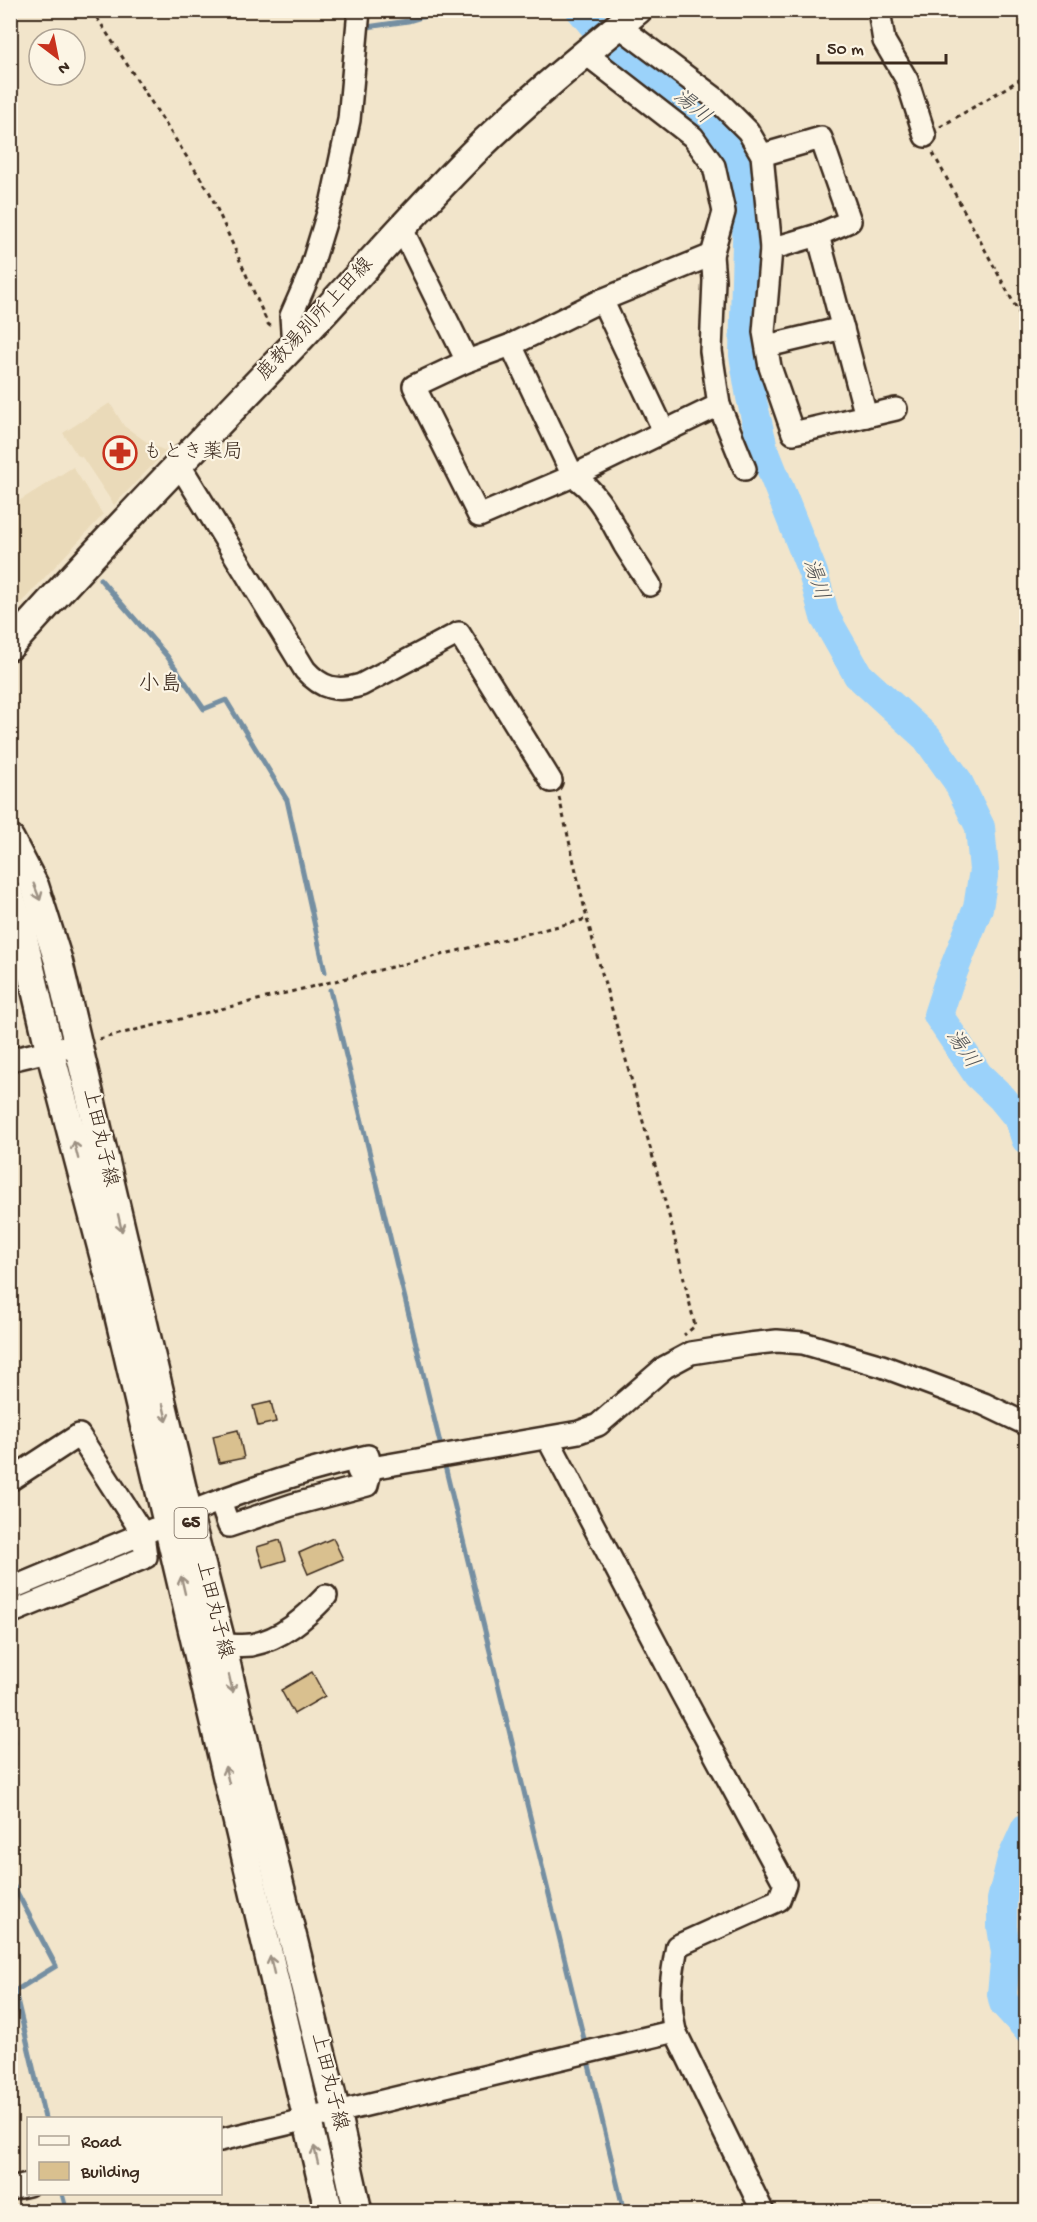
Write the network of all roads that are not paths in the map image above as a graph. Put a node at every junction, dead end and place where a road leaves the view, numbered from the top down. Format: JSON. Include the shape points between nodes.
{"nodes":[{"id":1,"x":359,"y":10,"type":"edge"},
{"id":2,"x":879,"y":10,"type":"edge"},
{"id":3,"x":624,"y":22,"type":"edge"},
{"id":4,"x":588,"y":50,"type":"junction"},
{"id":5,"x":925,"y":136,"type":"road end"},
{"id":6,"x":762,"y":156,"type":"junction"},
{"id":7,"x":401,"y":227,"type":"junction"},
{"id":8,"x":818,"y":235,"type":"junction"},
{"id":9,"x":771,"y":249,"type":"junction"},
{"id":10,"x":712,"y":255,"type":"junction"},
{"id":11,"x":602,"y":300,"type":"junction"},
{"id":12,"x":843,"y":328,"type":"junction"},
{"id":13,"x":511,"y":345,"type":"junction"},
{"id":14,"x":292,"y":346,"type":"junction"},
{"id":15,"x":767,"y":346,"type":"junction"},
{"id":16,"x":467,"y":361,"type":"junction"},
{"id":17,"x":719,"y":405,"type":"junction"},
{"id":18,"x":896,"y":409,"type":"dead end"},
{"id":19,"x":866,"y":416,"type":"junction"},
{"id":20,"x":664,"y":431,"type":"junction"},
{"id":21,"x":179,"y":464,"type":"junction"},
{"id":22,"x":745,"y":469,"type":"dead end"},
{"id":23,"x":573,"y":476,"type":"junction"},
{"id":24,"x":650,"y":585,"type":"dead end"},
{"id":25,"x":10,"y":646,"type":"edge"},
{"id":26,"x":551,"y":781,"type":"road end"},
{"id":27,"x":10,"y":839,"type":"edge"},
{"id":28,"x":10,"y":896,"type":"edge"},
{"id":29,"x":77,"y":1044,"type":"junction"},
{"id":30,"x":51,"y":1051,"type":"junction"},
{"id":31,"x":10,"y":1060,"type":"edge"},
{"id":32,"x":1026,"y":1424,"type":"edge"},
{"id":33,"x":548,"y":1439,"type":"junction"},
{"id":34,"x":371,"y":1468,"type":"junction"},
{"id":35,"x":10,"y":1480,"type":"edge"},
{"id":36,"x":226,"y":1506,"type":"junction"},
{"id":37,"x":178,"y":1518,"type":"junction"},
{"id":38,"x":143,"y":1534,"type":"junction"},
{"id":39,"x":125,"y":1554,"type":"tunnel mouth"},
{"id":40,"x":10,"y":1589,"type":"edge"},
{"id":41,"x":326,"y":1596,"type":"dead end"},
{"id":42,"x":10,"y":1601,"type":"edge"},
{"id":43,"x":10,"y":1613,"type":"edge"},
{"id":44,"x":222,"y":1645,"type":"junction"},
{"id":45,"x":675,"y":2031,"type":"junction"},
{"id":46,"x":336,"y":2112,"type":"junction"},
{"id":47,"x":308,"y":2119,"type":"junction"},
{"id":48,"x":222,"y":2140,"type":"edge"},
{"id":49,"x":27,"y":2185,"type":"edge"},
{"id":50,"x":10,"y":2189,"type":"edge"},
{"id":51,"x":329,"y":2211,"type":"edge"},
{"id":52,"x":358,"y":2211,"type":"edge"},
{"id":53,"x":763,"y":2211,"type":"edge"}],
"edges":[{"from":1,"to":14,"type":"street","via":[[349,120],[332,200],[291,316]]},
{"from":2,"to":5,"type":"street","via":[[884,41],[907,80]]},
{"from":3,"to":4,"type":"main road","name":"鹿教湯別所上田線"},
{"from":3,"to":6,"type":"street","via":[[716,99],[747,131]]},
{"from":4,"to":7,"type":"main road","name":"鹿教湯別所上田線","via":[[475,151]]},
{"from":4,"to":10,"type":"street","via":[[693,137],[714,166],[724,212]]},
{"from":6,"to":8,"type":"street","via":[[821,138],[850,221]]},
{"from":6,"to":9,"type":"street"},
{"from":7,"to":14,"type":"main road","name":"鹿教湯別所上田線"},
{"from":7,"to":16,"type":"street"},
{"from":8,"to":9,"type":"street"},
{"from":8,"to":12,"type":"street"},
{"from":9,"to":15,"type":"street","via":[[764,332]]},
{"from":10,"to":11,"type":"street"},
{"from":10,"to":17,"type":"street","via":[[711,351]]},
{"from":11,"to":13,"type":"street"},
{"from":11,"to":20,"type":"street"},
{"from":12,"to":15,"type":"street"},
{"from":12,"to":19,"type":"street"},
{"from":13,"to":16,"type":"street"},
{"from":13,"to":23,"type":"street"},
{"from":14,"to":21,"type":"main road","name":"鹿教湯別所上田線"},
{"from":15,"to":19,"type":"street","via":[[770,368],[793,433]]},
{"from":16,"to":23,"type":"street","via":[[414,386],[479,516]]},
{"from":17,"to":20,"type":"street"},
{"from":17,"to":22,"type":"street"},
{"from":18,"to":19,"type":"street"},
{"from":20,"to":23,"type":"street"},
{"from":21,"to":25,"type":"main road","name":"鹿教湯別所上田線"},
{"from":21,"to":26,"type":"street","via":[[315,681],[326,687],[346,689],[361,685],[459,633]]},
{"from":23,"to":24,"type":"street","via":[[586,484]]},
{"from":27,"to":29,"type":"main road","name":"上田丸子線","number":"65","one_way":true,"via":[[43,909]]},
{"from":28,"to":30,"type":"main road","name":"上田丸子線","number":"65"},
{"from":29,"to":30,"type":"street"},
{"from":29,"to":37,"type":"main road","name":"上田丸子線","number":"65","one_way":true},
{"from":30,"to":31,"type":"street"},
{"from":37,"to":30,"type":"main road","name":"上田丸子線","number":"65","one_way":true,"via":[[112,1287]]},
{"from":32,"to":33,"type":"street","via":[[882,1366],[803,1343],[777,1341],[691,1353],[665,1367],[598,1425]]},
{"from":33,"to":34,"type":"street"},
{"from":33,"to":45,"type":"street","via":[[784,1884],[779,1900],[677,1946],[670,1981]]},
{"from":34,"to":36,"type":"street","via":[[368,1456],[310,1469]]},
{"from":34,"to":36,"type":"street","via":[[368,1485],[229,1526]]},
{"from":35,"to":38,"type":"street","via":[[79,1435]]},
{"from":36,"to":37,"type":"street"},
{"from":37,"to":38,"type":"street"},
{"from":37,"to":44,"type":"main road","name":"上田丸子線","number":"65"},
{"from":47,"to":37,"type":"main road","name":"上田丸子線","number":"65","one_way":true},
{"from":38,"to":40,"type":"street"},
{"from":38,"to":43,"type":"street","via":[[146,1557]]},
{"from":39,"to":42,"type":"street"},
{"from":41,"to":44,"type":"street","via":[[302,1622],[272,1638],[251,1645]]},
{"from":44,"to":46,"type":"main road","name":"上田丸子線","number":"65","one_way":true},
{"from":45,"to":46,"type":"street"},
{"from":45,"to":53,"type":"street"},
{"from":46,"to":47,"type":"street"},
{"from":46,"to":52,"type":"main road","name":"上田丸子線","number":"65"},
{"from":47,"to":48,"type":"street"},
{"from":51,"to":47,"type":"main road","name":"上田丸子線","number":"65","one_way":true},
{"from":49,"to":50,"type":"street"}]}
